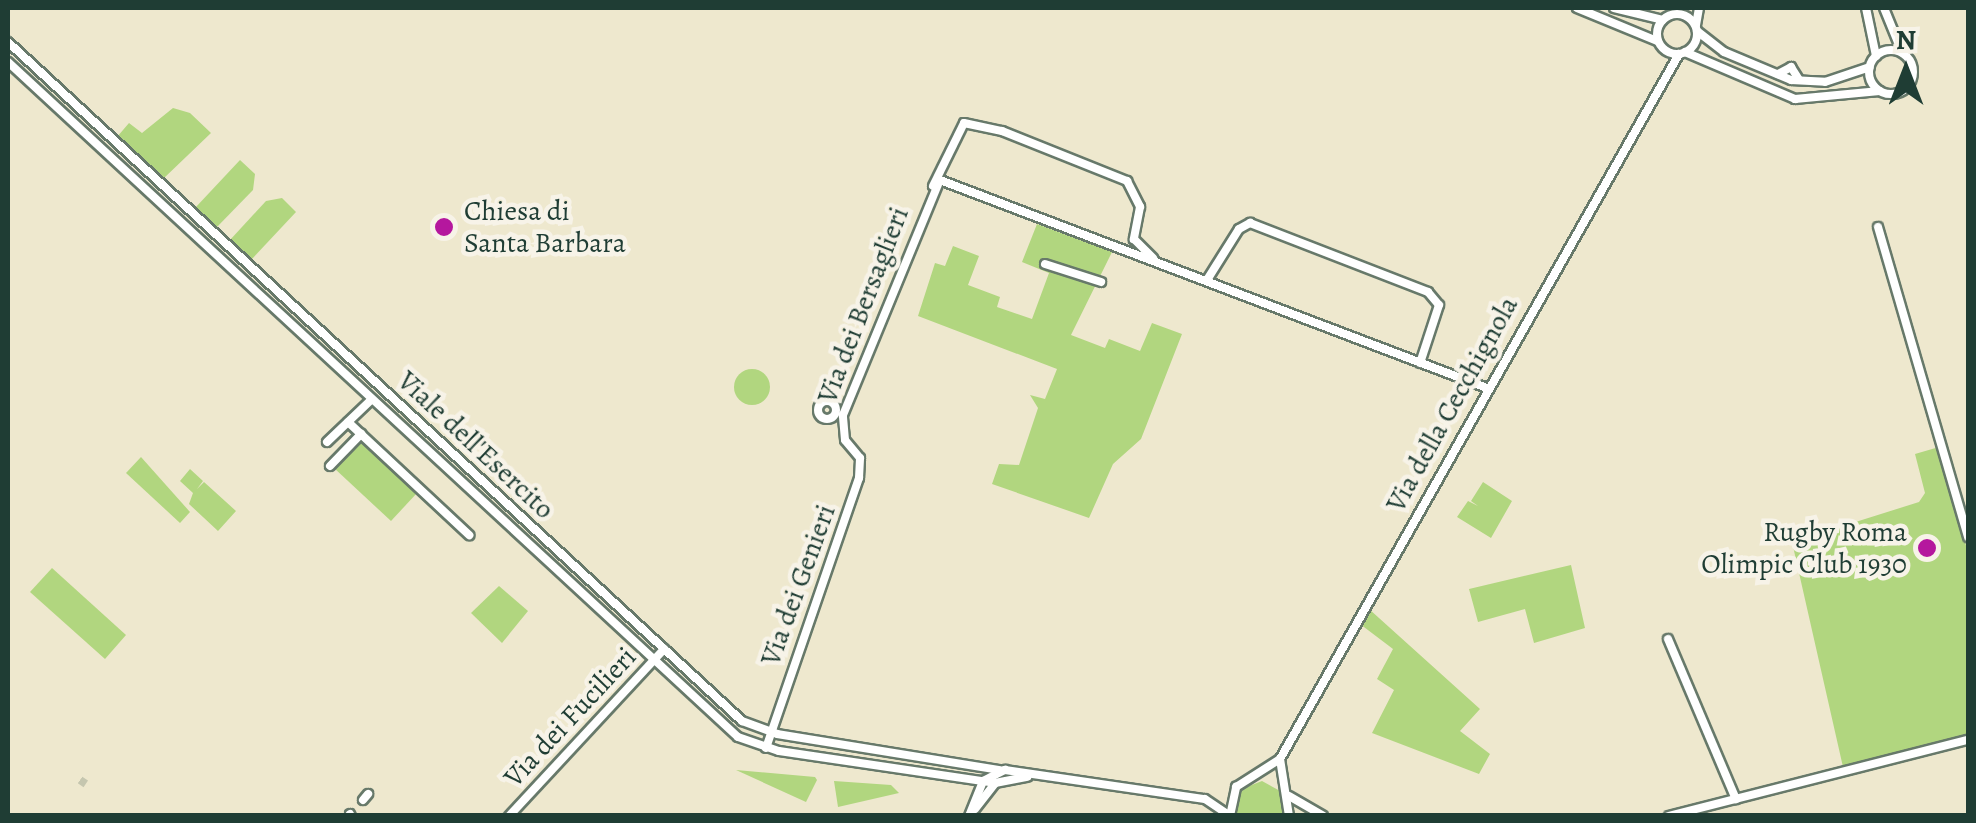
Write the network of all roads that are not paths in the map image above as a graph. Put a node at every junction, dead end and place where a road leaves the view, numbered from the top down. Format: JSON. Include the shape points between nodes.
{"nodes":[{"id":1,"x":1576,"y":8,"type":"edge"},
{"id":2,"x":1614,"y":8,"type":"edge"},
{"id":3,"x":1697,"y":8,"type":"edge"},
{"id":4,"x":1866,"y":8,"type":"edge"},
{"id":5,"x":1884,"y":8,"type":"edge"},
{"id":6,"x":1682,"y":14,"type":"junction"},
{"id":7,"x":1664,"y":20,"type":"junction"},
{"id":8,"x":1696,"y":28,"type":"junction"},
{"id":9,"x":1657,"y":41,"type":"junction"},
{"id":10,"x":8,"y":42,"type":"edge"},
{"id":11,"x":1663,"y":51,"type":"junction"},
{"id":12,"x":1902,"y":52,"type":"junction"},
{"id":13,"x":1682,"y":53,"type":"junction"},
{"id":14,"x":1876,"y":57,"type":"junction"},
{"id":15,"x":8,"y":62,"type":"edge"},
{"id":16,"x":28,"y":62,"type":"junction"},
{"id":17,"x":1870,"y":68,"type":"junction"},
{"id":18,"x":19,"y":72,"type":"junction"},
{"id":19,"x":1666,"y":72,"type":"junction"},
{"id":20,"x":1880,"y":91,"type":"junction"},
{"id":21,"x":95,"y":122,"type":"junction"},
{"id":22,"x":85,"y":134,"type":"junction"},
{"id":23,"x":932,"y":186,"type":"junction"},
{"id":24,"x":188,"y":208,"type":"junction"},
{"id":25,"x":177,"y":220,"type":"junction"},
{"id":26,"x":1878,"y":227,"type":"dead end"},
{"id":27,"x":1156,"y":260,"type":"junction"},
{"id":28,"x":1045,"y":264,"type":"dead end"},
{"id":29,"x":251,"y":268,"type":"junction"},
{"id":30,"x":260,"y":275,"type":"junction"},
{"id":31,"x":241,"y":279,"type":"junction"},
{"id":32,"x":1207,"y":280,"type":"junction"},
{"id":33,"x":1100,"y":282,"type":"dead end"},
{"id":34,"x":249,"y":286,"type":"junction"},
{"id":35,"x":283,"y":297,"type":"junction"},
{"id":36,"x":272,"y":308,"type":"junction"},
{"id":37,"x":341,"y":350,"type":"junction"},
{"id":38,"x":331,"y":362,"type":"junction"},
{"id":39,"x":1420,"y":363,"type":"junction"},
{"id":40,"x":1487,"y":388,"type":"junction"},
{"id":41,"x":371,"y":400,"type":"junction"},
{"id":42,"x":348,"y":422,"type":"junction"},
{"id":43,"x":420,"y":422,"type":"junction"},
{"id":44,"x":360,"y":434,"type":"junction"},
{"id":45,"x":408,"y":434,"type":"junction"},
{"id":46,"x":845,"y":440,"type":"joint"},
{"id":47,"x":326,"y":442,"type":"dead end"},
{"id":48,"x":330,"y":466,"type":"dead end"},
{"id":49,"x":506,"y":502,"type":"junction"},
{"id":50,"x":490,"y":510,"type":"junction"},
{"id":51,"x":469,"y":535,"type":"dead end"},
{"id":52,"x":1968,"y":538,"type":"edge"},
{"id":53,"x":632,"y":620,"type":"junction"},
{"id":54,"x":622,"y":631,"type":"junction"},
{"id":55,"x":1668,"y":640,"type":"dead end"},
{"id":56,"x":664,"y":649,"type":"junction"},
{"id":57,"x":653,"y":661,"type":"junction"},
{"id":58,"x":770,"y":732,"type":"junction"},
{"id":59,"x":1968,"y":740,"type":"edge"},
{"id":60,"x":766,"y":748,"type":"junction"},
{"id":61,"x":1280,"y":759,"type":"junction"},
{"id":62,"x":972,"y":761,"type":"junction"},
{"id":63,"x":1000,"y":770,"type":"junction"},
{"id":64,"x":966,"y":776,"type":"junction"},
{"id":65,"x":1036,"y":776,"type":"junction"},
{"id":66,"x":1256,"y":776,"type":"junction"},
{"id":67,"x":995,"y":783,"type":"junction"},
{"id":68,"x":981,"y":786,"type":"junction"},
{"id":69,"x":1234,"y":791,"type":"junction"},
{"id":70,"x":1286,"y":791,"type":"junction"},
{"id":71,"x":1204,"y":799,"type":"junction"},
{"id":72,"x":1736,"y":799,"type":"junction"},
{"id":73,"x":510,"y":816,"type":"edge"},
{"id":74,"x":970,"y":816,"type":"edge"},
{"id":75,"x":1230,"y":816,"type":"edge"},
{"id":76,"x":1289,"y":816,"type":"edge"},
{"id":77,"x":1323,"y":816,"type":"edge"},
{"id":78,"x":1669,"y":816,"type":"edge"}],
"edges":[{"from":1,"to":9,"type":"street"},
{"from":2,"to":7,"type":"street"},
{"from":3,"to":6,"type":"street"},
{"from":3,"to":8,"type":"street"},
{"from":4,"to":14,"type":"street"},
{"from":5,"to":12,"type":"street"},
{"from":6,"to":7,"type":"street"},
{"from":6,"to":8,"type":"street"},
{"from":7,"to":9,"type":"street"},
{"from":8,"to":13,"type":"street"},
{"from":8,"to":17,"type":"street","via":[[1736,57],[1747,55],[1755,66],[1808,83]]},
{"from":9,"to":11,"type":"street"},
{"from":10,"to":16,"type":"street","name":"Viale dell'Esercito"},
{"from":11,"to":13,"type":"street"},
{"from":11,"to":19,"type":"street"},
{"from":12,"to":14,"type":"street"},
{"from":12,"to":20,"type":"street","via":[[1913,67],[1910,83],[1896,94]]},
{"from":13,"to":19,"type":"street","name":"Via della Cecchignola"},
{"from":13,"to":20,"type":"street","via":[[1795,99]]},
{"from":14,"to":17,"type":"street"},
{"from":15,"to":18,"type":"street","name":"Viale dell'Esercito"},
{"from":16,"to":18,"type":"street"},
{"from":16,"to":21,"type":"street","name":"Viale dell'Esercito"},
{"from":17,"to":20,"type":"street"},
{"from":18,"to":22,"type":"street","name":"Viale dell'Esercito"},
{"from":19,"to":40,"type":"street","name":"Via della Cecchignola"},
{"from":21,"to":22,"type":"street"},
{"from":21,"to":24,"type":"street","name":"Viale dell'Esercito"},
{"from":22,"to":25,"type":"street","name":"Viale dell'Esercito"},
{"from":23,"to":27,"type":"street","name":"Via dei Bersaglieri","via":[[953,182]]},
{"from":23,"to":27,"type":"street","name":"Via dei Bersaglieri","via":[[964,123],[1002,131],[1127,182],[1140,207],[1134,240]]},
{"from":23,"to":46,"type":"street","name":"Via dei Bersaglieri","via":[[843,415]]},
{"from":24,"to":25,"type":"street"},
{"from":24,"to":29,"type":"street","name":"Viale dell'Esercito"},
{"from":25,"to":31,"type":"street","name":"Viale dell'Esercito"},
{"from":26,"to":52,"type":"street"},
{"from":27,"to":32,"type":"street","name":"Via dei Bersaglieri"},
{"from":28,"to":33,"type":"street"},
{"from":29,"to":30,"type":"street","name":"Viale dell'Esercito"},
{"from":29,"to":31,"type":"street"},
{"from":30,"to":34,"type":"street"},
{"from":30,"to":35,"type":"street","name":"Viale dell'Esercito"},
{"from":31,"to":34,"type":"street","name":"Viale dell'Esercito"},
{"from":32,"to":39,"type":"street","name":"Via dei Bersaglieri"},
{"from":32,"to":39,"type":"street","via":[[1250,223],[1428,292],[1439,305]]},
{"from":34,"to":36,"type":"street","name":"Viale dell'Esercito"},
{"from":35,"to":36,"type":"street"},
{"from":35,"to":37,"type":"street","name":"Viale dell'Esercito"},
{"from":36,"to":38,"type":"street","name":"Viale dell'Esercito"},
{"from":37,"to":38,"type":"street"},
{"from":37,"to":43,"type":"street","name":"Viale dell'Esercito"},
{"from":38,"to":41,"type":"street","name":"Viale dell'Esercito"},
{"from":39,"to":40,"type":"street","name":"Via dei Bersaglieri"},
{"from":40,"to":61,"type":"street","name":"Via della Cecchignola"},
{"from":41,"to":42,"type":"street"},
{"from":41,"to":45,"type":"street","name":"Viale dell'Esercito"},
{"from":42,"to":44,"type":"street"},
{"from":42,"to":47,"type":"street"},
{"from":43,"to":45,"type":"street"},
{"from":43,"to":49,"type":"street","name":"Viale dell'Esercito"},
{"from":44,"to":48,"type":"street"},
{"from":44,"to":51,"type":"street"},
{"from":45,"to":50,"type":"street","name":"Viale dell'Esercito"},
{"from":46,"to":58,"type":"street","name":"Via dei Genieri","via":[[860,458],[859,478]]},
{"from":49,"to":50,"type":"street"},
{"from":49,"to":53,"type":"street","name":"Viale dell'Esercito"},
{"from":50,"to":54,"type":"street","name":"Viale dell'Esercito"},
{"from":53,"to":54,"type":"street"},
{"from":53,"to":56,"type":"street","name":"Viale dell'Esercito"},
{"from":54,"to":57,"type":"street","name":"Viale dell'Esercito"},
{"from":55,"to":72,"type":"street"},
{"from":56,"to":57,"type":"street","name":"Via dei Fucilieri"},
{"from":56,"to":58,"type":"street","name":"Viale dell'Esercito","via":[[739,718]]},
{"from":57,"to":60,"type":"street","name":"Viale dell'Esercito","via":[[738,738]]},
{"from":57,"to":73,"type":"street","name":"Via dei Fucilieri"},
{"from":58,"to":60,"type":"street","name":"Via dei Genieri"},
{"from":58,"to":62,"type":"street","name":"Viale dell'Esercito"},
{"from":59,"to":72,"type":"street"},
{"from":60,"to":64,"type":"street","name":"Viale dell'Esercito"},
{"from":61,"to":66,"type":"street","name":"Via della Cecchignola"},
{"from":61,"to":70,"type":"street"},
{"from":62,"to":63,"type":"street","name":"Viale dell'Esercito"},
{"from":62,"to":64,"type":"street"},
{"from":63,"to":65,"type":"street","name":"Viale dell'Esercito"},
{"from":63,"to":67,"type":"street"},
{"from":63,"to":68,"type":"street"},
{"from":64,"to":68,"type":"street"},
{"from":65,"to":67,"type":"street"},
{"from":65,"to":71,"type":"street","name":"Viale dell'Esercito"},
{"from":66,"to":69,"type":"street","name":"Via della Cecchignola"},
{"from":66,"to":70,"type":"street"},
{"from":67,"to":68,"type":"street"},
{"from":67,"to":74,"type":"street"},
{"from":68,"to":74,"type":"street"},
{"from":69,"to":71,"type":"street","name":"Via della Cecchignola"},
{"from":69,"to":75,"type":"street"},
{"from":70,"to":76,"type":"street"},
{"from":70,"to":77,"type":"street"},
{"from":71,"to":75,"type":"street"},
{"from":72,"to":78,"type":"street"}]}
